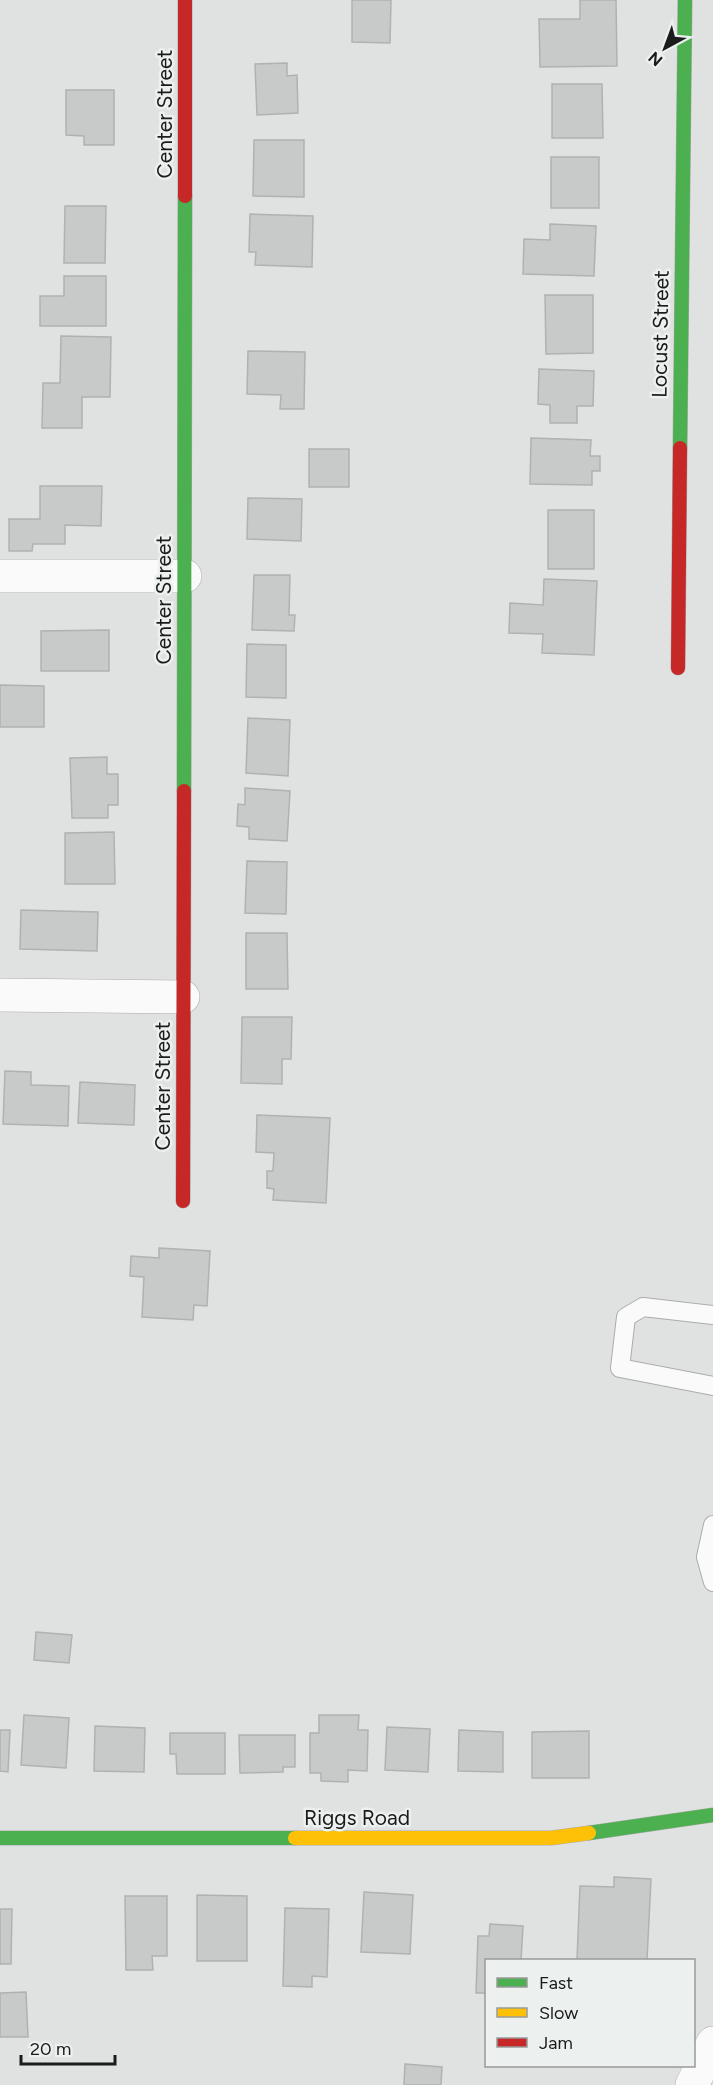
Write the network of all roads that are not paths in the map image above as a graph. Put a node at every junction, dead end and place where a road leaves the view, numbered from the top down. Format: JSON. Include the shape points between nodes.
{"nodes":[{"id":1,"x":185,"y":0,"type":"edge"},
{"id":2,"x":685,"y":0,"type":"edge"},
{"id":3,"x":0,"y":576,"type":"edge"},
{"id":4,"x":184,"y":576,"type":"junction"},
{"id":5,"x":678,"y":668,"type":"dead end"},
{"id":6,"x":0,"y":995,"type":"edge"},
{"id":7,"x":183,"y":997,"type":"junction"},
{"id":8,"x":183,"y":1201,"type":"dead end"},
{"id":9,"x":713,"y":1315,"type":"edge"},
{"id":10,"x":713,"y":1386,"type":"edge"},
{"id":11,"x":713,"y":1525,"type":"edge"},
{"id":12,"x":713,"y":1582,"type":"edge"},
{"id":13,"x":713,"y":1815,"type":"edge"},
{"id":14,"x":0,"y":1838,"type":"edge"},
{"id":15,"x":713,"y":2043,"type":"edge"},
{"id":16,"x":692,"y":2085,"type":"edge"}],
"edges":[{"from":1,"to":4,"type":"street","name":"Center Street"},
{"from":2,"to":5,"type":"street","name":"Locust Street"},
{"from":3,"to":4,"type":"street"},
{"from":4,"to":7,"type":"street","name":"Center Street"},
{"from":6,"to":7,"type":"street"},
{"from":7,"to":8,"type":"street","name":"Center Street"},
{"from":9,"to":10,"type":"lane","via":[[643,1307],[627,1317],[620,1368]]},
{"from":11,"to":12,"type":"lane","via":[[706,1557]]},
{"from":13,"to":14,"type":"street","name":"Riggs Road","via":[[551,1838]]},
{"from":15,"to":16,"type":"street"}]}
